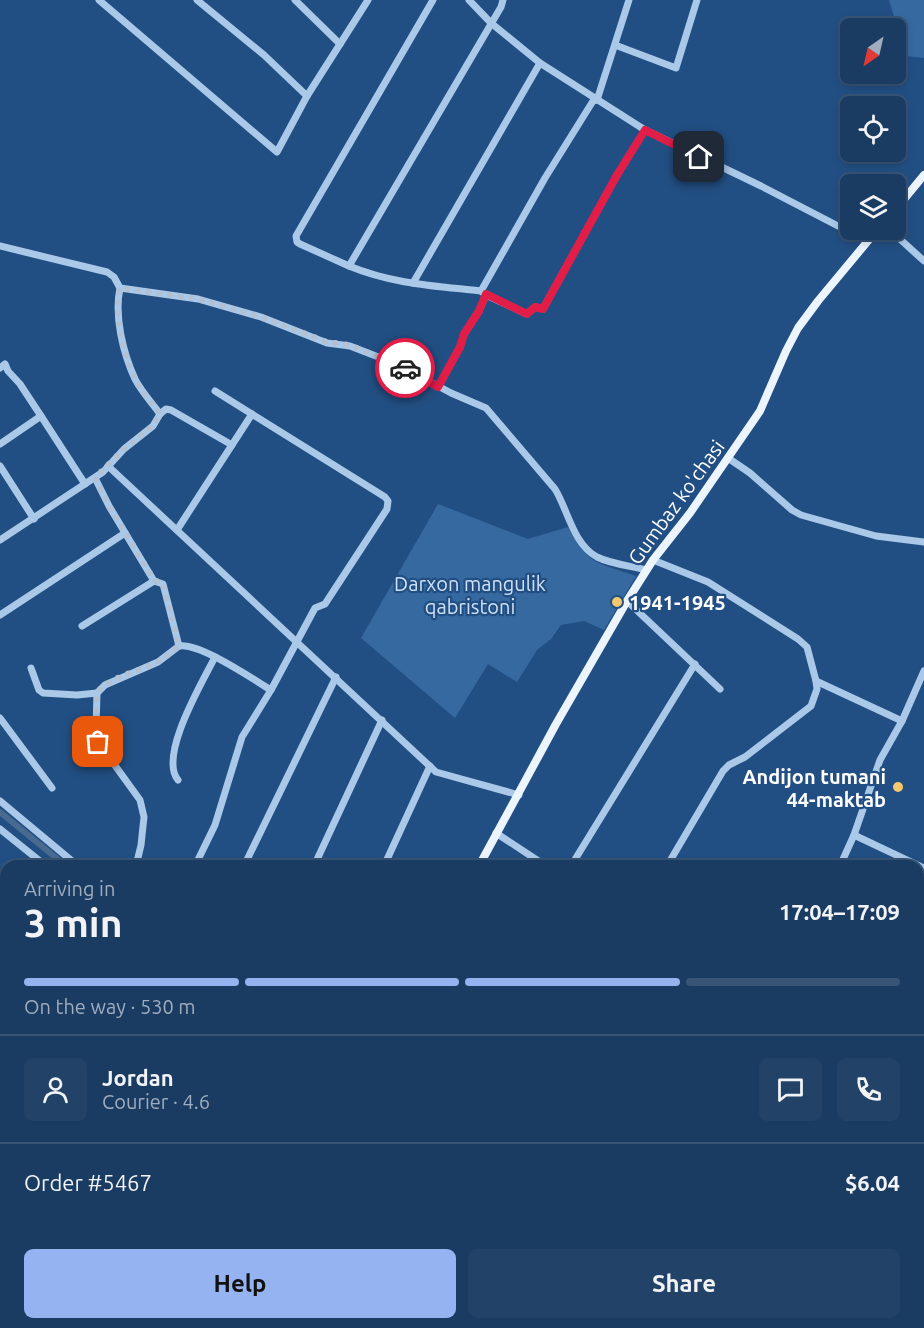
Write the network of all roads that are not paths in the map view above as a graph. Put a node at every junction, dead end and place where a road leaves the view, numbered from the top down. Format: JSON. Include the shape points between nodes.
{"nodes":[{"id":1,"x":99,"y":0,"type":"edge"},
{"id":2,"x":197,"y":0,"type":"edge"},
{"id":3,"x":295,"y":0,"type":"edge"},
{"id":4,"x":368,"y":0,"type":"edge"},
{"id":5,"x":433,"y":0,"type":"edge"},
{"id":6,"x":469,"y":0,"type":"edge"},
{"id":7,"x":502,"y":0,"type":"edge"},
{"id":8,"x":629,"y":0,"type":"edge"},
{"id":9,"x":697,"y":0,"type":"edge"},
{"id":10,"x":491,"y":23,"type":"junction"},
{"id":11,"x":340,"y":44,"type":"junction"},
{"id":12,"x":615,"y":45,"type":"junction"},
{"id":13,"x":540,"y":63,"type":"junction"},
{"id":14,"x":307,"y":96,"type":"junction"},
{"id":15,"x":597,"y":100,"type":"junction"},
{"id":16,"x":645,"y":130,"type":"junction"},
{"id":17,"x":924,"y":175,"type":"edge"},
{"id":18,"x":906,"y":197,"type":"edge"},
{"id":19,"x":901,"y":240,"type":"edge"},
{"id":20,"x":867,"y":241,"type":"joint"},
{"id":21,"x":0,"y":246,"type":"edge"},
{"id":22,"x":924,"y":261,"type":"edge"},
{"id":23,"x":349,"y":266,"type":"junction"},
{"id":24,"x":413,"y":283,"type":"junction"},
{"id":25,"x":120,"y":288,"type":"junction"},
{"id":26,"x":483,"y":293,"type":"junction"},
{"id":27,"x":0,"y":368,"type":"edge"},
{"id":28,"x":438,"y":387,"type":"junction"},
{"id":29,"x":215,"y":391,"type":"dead end"},
{"id":30,"x":160,"y":414,"type":"junction"},
{"id":31,"x":252,"y":414,"type":"junction"},
{"id":32,"x":41,"y":416,"type":"junction"},
{"id":33,"x":0,"y":444,"type":"edge"},
{"id":34,"x":232,"y":445,"type":"junction"},
{"id":35,"x":728,"y":458,"type":"junction"},
{"id":36,"x":0,"y":466,"type":"edge"},
{"id":37,"x":108,"y":466,"type":"junction"},
{"id":38,"x":95,"y":478,"type":"junction"},
{"id":39,"x":85,"y":484,"type":"junction"},
{"id":40,"x":34,"y":519,"type":"junction"},
{"id":41,"x":177,"y":530,"type":"junction"},
{"id":42,"x":125,"y":533,"type":"junction"},
{"id":43,"x":0,"y":540,"type":"edge"},
{"id":44,"x":924,"y":542,"type":"edge"},
{"id":45,"x":653,"y":560,"type":"junction"},
{"id":46,"x":647,"y":570,"type":"junction"},
{"id":47,"x":154,"y":580,"type":"junction"},
{"id":48,"x":627,"y":601,"type":"junction"},
{"id":49,"x":0,"y":615,"type":"edge"},
{"id":50,"x":82,"y":626,"type":"dead end"},
{"id":51,"x":298,"y":641,"type":"junction"},
{"id":52,"x":179,"y":646,"type":"junction"},
{"id":53,"x":215,"y":657,"type":"junction"},
{"id":54,"x":695,"y":664,"type":"junction"},
{"id":55,"x":31,"y":668,"type":"dead end"},
{"id":56,"x":924,"y":670,"type":"edge"},
{"id":57,"x":336,"y":676,"type":"junction"},
{"id":58,"x":816,"y":681,"type":"junction"},
{"id":59,"x":720,"y":689,"type":"dead end"},
{"id":60,"x":271,"y":690,"type":"junction"},
{"id":61,"x":97,"y":693,"type":"junction"},
{"id":62,"x":0,"y":718,"type":"edge"},
{"id":63,"x":382,"y":720,"type":"junction"},
{"id":64,"x":902,"y":722,"type":"junction"},
{"id":65,"x":430,"y":766,"type":"junction"},
{"id":66,"x":178,"y":780,"type":"dead end"},
{"id":67,"x":52,"y":788,"type":"dead end"},
{"id":68,"x":519,"y":795,"type":"junction"},
{"id":69,"x":0,"y":801,"type":"edge"},
{"id":70,"x":0,"y":829,"type":"edge"},
{"id":71,"x":496,"y":833,"type":"junction"},
{"id":72,"x":854,"y":835,"type":"junction"},
{"id":73,"x":39,"y":860,"type":"edge"},
{"id":74,"x":71,"y":860,"type":"edge"},
{"id":75,"x":137,"y":860,"type":"edge"},
{"id":76,"x":198,"y":860,"type":"edge"},
{"id":77,"x":247,"y":860,"type":"edge"},
{"id":78,"x":317,"y":860,"type":"edge"},
{"id":79,"x":387,"y":860,"type":"edge"},
{"id":80,"x":482,"y":860,"type":"edge"},
{"id":81,"x":537,"y":860,"type":"edge"},
{"id":82,"x":575,"y":860,"type":"edge"},
{"id":83,"x":671,"y":860,"type":"edge"},
{"id":84,"x":843,"y":860,"type":"edge"},
{"id":85,"x":907,"y":860,"type":"edge"}],
"edges":[{"from":1,"to":14,"type":"street","via":[[275,151]]},
{"from":2,"to":14,"type":"street"},
{"from":3,"to":11,"type":"street"},
{"from":4,"to":11,"type":"street"},
{"from":5,"to":23,"type":"street","via":[[296,236],[300,244]]},
{"from":6,"to":10,"type":"street"},
{"from":7,"to":10,"type":"street"},
{"from":8,"to":12,"type":"street"},
{"from":9,"to":12,"type":"street","via":[[676,68]]},
{"from":10,"to":13,"type":"street"},
{"from":10,"to":23,"type":"street"},
{"from":11,"to":14,"type":"street"},
{"from":12,"to":15,"type":"street"},
{"from":13,"to":15,"type":"street"},
{"from":13,"to":24,"type":"street"},
{"from":15,"to":16,"type":"street"},
{"from":15,"to":26,"type":"street","via":[[545,177]]},
{"from":16,"to":20,"type":"street"},
{"from":16,"to":26,"type":"street","via":[[543,309],[535,307],[527,314]]},
{"from":17,"to":18,"type":"main road"},
{"from":19,"to":22,"type":"street"},
{"from":20,"to":35,"type":"main road","name":"Gumbaz ko'chasi","via":[[798,328],[760,411]]},
{"from":21,"to":25,"type":"street","via":[[107,272]]},
{"from":23,"to":24,"type":"street","via":[[382,278]]},
{"from":24,"to":26,"type":"street"},
{"from":25,"to":28,"type":"street","via":[[198,299],[261,317],[327,342],[350,345],[399,365]]},
{"from":25,"to":30,"type":"street","via":[[120,326],[126,354],[136,381]]},
{"from":26,"to":28,"type":"street","via":[[479,311]]},
{"from":27,"to":32,"type":"street","via":[[5,364]]},
{"from":28,"to":46,"type":"street","via":[[479,403],[493,414],[555,489],[574,529],[591,553]]},
{"from":29,"to":31,"type":"street"},
{"from":30,"to":34,"type":"street","via":[[171,410]]},
{"from":30,"to":37,"type":"street","via":[[153,426]]},
{"from":31,"to":34,"type":"street"},
{"from":31,"to":51,"type":"street","via":[[388,501],[385,515],[325,604],[315,608]]},
{"from":32,"to":33,"type":"street"},
{"from":32,"to":39,"type":"street"},
{"from":34,"to":41,"type":"street"},
{"from":35,"to":44,"type":"street","via":[[801,515],[876,536]]},
{"from":35,"to":45,"type":"main road","name":"Gumbaz ko'chasi"},
{"from":36,"to":40,"type":"street"},
{"from":37,"to":38,"type":"street"},
{"from":37,"to":41,"type":"street"},
{"from":38,"to":39,"type":"street"},
{"from":38,"to":42,"type":"street"},
{"from":39,"to":40,"type":"street"},
{"from":40,"to":43,"type":"street"},
{"from":41,"to":51,"type":"street"},
{"from":42,"to":47,"type":"street"},
{"from":42,"to":49,"type":"street"},
{"from":45,"to":46,"type":"main road","name":"Gumbaz ko'chasi"},
{"from":45,"to":58,"type":"street","via":[[708,582],[798,639],[807,647]]},
{"from":46,"to":48,"type":"main road","name":"Gumbaz ko'chasi"},
{"from":47,"to":50,"type":"street"},
{"from":47,"to":52,"type":"street","via":[[164,588]]},
{"from":48,"to":54,"type":"street"},
{"from":48,"to":68,"type":"main road","name":"Gumbaz ko'chasi"},
{"from":51,"to":57,"type":"street"},
{"from":51,"to":60,"type":"street"},
{"from":52,"to":53,"type":"street"},
{"from":52,"to":61,"type":"street","via":[[158,662],[105,685]]},
{"from":53,"to":60,"type":"street"},
{"from":53,"to":66,"type":"street","via":[[188,710],[173,753]]},
{"from":54,"to":59,"type":"street"},
{"from":54,"to":82,"type":"street"},
{"from":55,"to":61,"type":"street","via":[[43,693]]},
{"from":56,"to":64,"type":"street"},
{"from":57,"to":63,"type":"street"},
{"from":57,"to":77,"type":"street"},
{"from":58,"to":64,"type":"street"},
{"from":58,"to":83,"type":"street","via":[[818,689],[811,706],[723,771]]},
{"from":60,"to":76,"type":"street","via":[[242,737],[214,825]]},
{"from":61,"to":75,"type":"street","via":[[98,742],[140,800],[144,817]]},
{"from":62,"to":67,"type":"street"},
{"from":63,"to":65,"type":"street"},
{"from":63,"to":78,"type":"street"},
{"from":64,"to":72,"type":"street","via":[[880,760]]},
{"from":65,"to":68,"type":"street","via":[[436,772]]},
{"from":65,"to":79,"type":"street"},
{"from":68,"to":71,"type":"main road","name":"Gumbaz ko'chasi"},
{"from":69,"to":74,"type":"street"},
{"from":70,"to":73,"type":"street"},
{"from":71,"to":80,"type":"main road","name":"Gumbaz ko'chasi"},
{"from":71,"to":81,"type":"street"},
{"from":72,"to":84,"type":"street"},
{"from":72,"to":85,"type":"street"}]}
